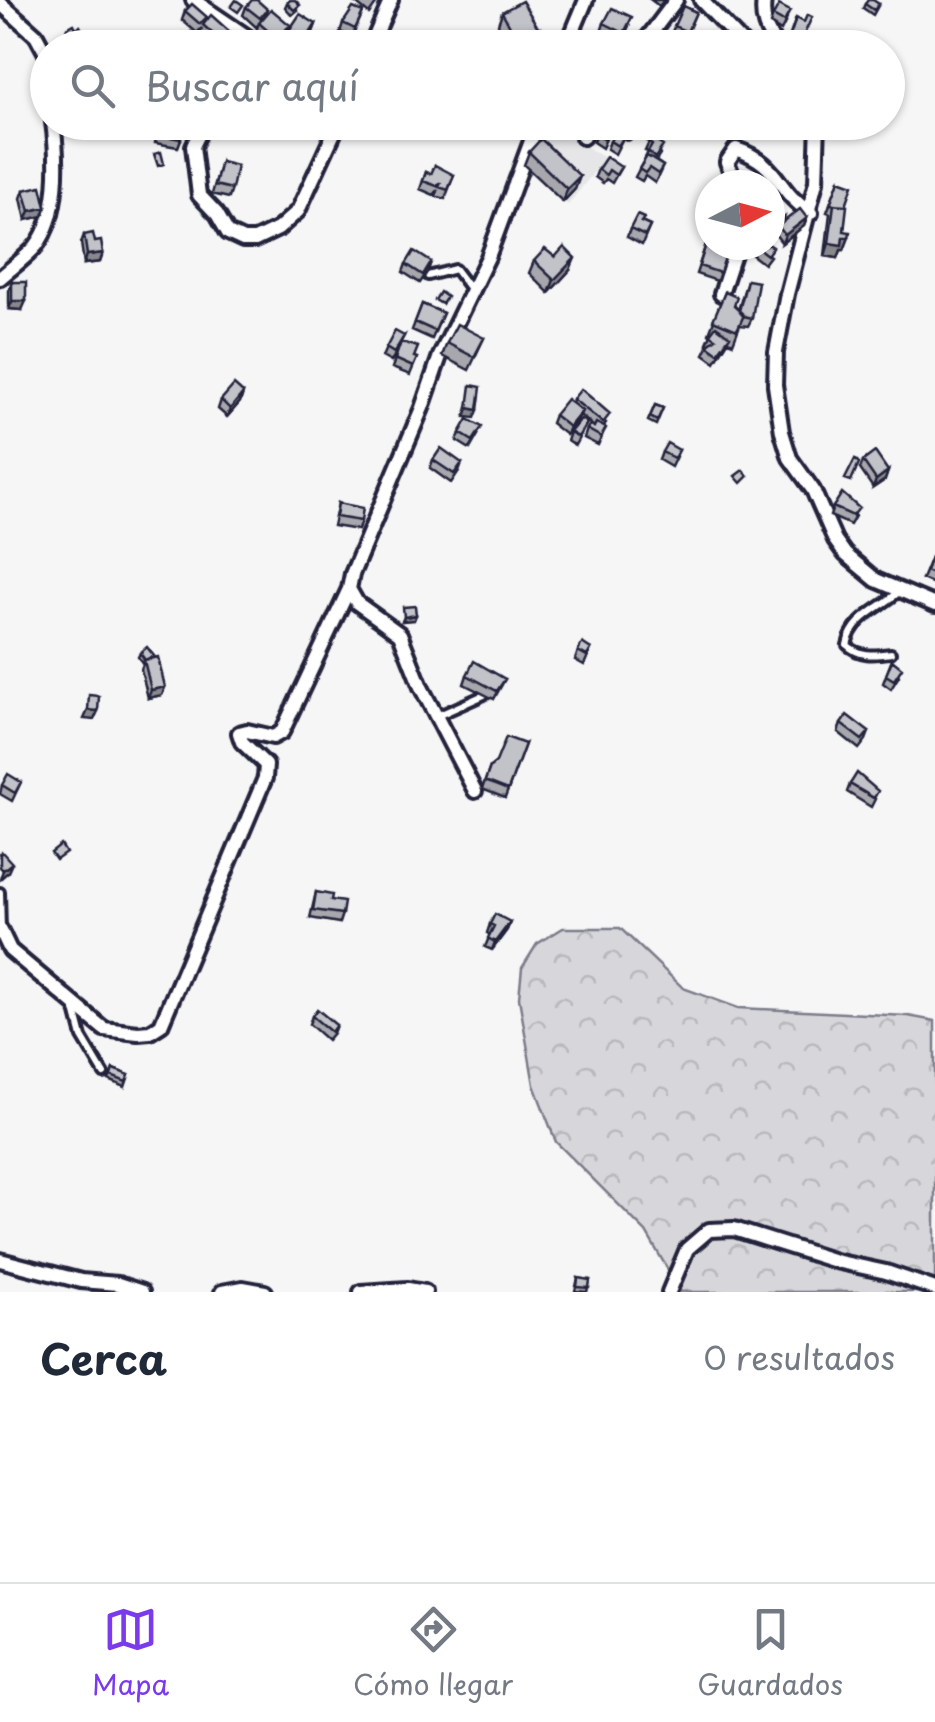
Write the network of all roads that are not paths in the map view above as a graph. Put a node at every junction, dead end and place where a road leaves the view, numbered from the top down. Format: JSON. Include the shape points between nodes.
{"nodes":[{"id":1,"x":192,"y":0,"type":"edge"},
{"id":2,"x":390,"y":0,"type":"edge"},
{"id":3,"x":586,"y":0,"type":"edge"},
{"id":4,"x":676,"y":0,"type":"edge"},
{"id":5,"x":701,"y":0,"type":"edge"},
{"id":6,"x":764,"y":0,"type":"edge"},
{"id":7,"x":0,"y":4,"type":"edge"},
{"id":8,"x":30,"y":30,"type":"edge"},
{"id":9,"x":237,"y":30,"type":"edge"},
{"id":10,"x":378,"y":30,"type":"edge"},
{"id":11,"x":574,"y":30,"type":"edge"},
{"id":12,"x":654,"y":30,"type":"edge"},
{"id":13,"x":733,"y":30,"type":"edge"},
{"id":14,"x":765,"y":30,"type":"edge"},
{"id":15,"x":55,"y":140,"type":"edge"},
{"id":16,"x":197,"y":140,"type":"edge"},
{"id":17,"x":331,"y":140,"type":"edge"},
{"id":18,"x":531,"y":140,"type":"edge"},
{"id":19,"x":817,"y":140,"type":"edge"},
{"id":20,"x":730,"y":170,"type":"edge"},
{"id":21,"x":773,"y":170,"type":"edge"},
{"id":22,"x":785,"y":191,"type":"edge"},
{"id":23,"x":810,"y":213,"type":"junction"},
{"id":24,"x":732,"y":260,"type":"edge"},
{"id":25,"x":428,"y":276,"type":"edge"},
{"id":26,"x":0,"y":278,"type":"edge"},
{"id":27,"x":470,"y":290,"type":"junction"},
{"id":28,"x":720,"y":294,"type":"edge"},
{"id":29,"x":349,"y":588,"type":"junction"},
{"id":30,"x":900,"y":590,"type":"junction"},
{"id":31,"x":935,"y":604,"type":"edge"},
{"id":32,"x":891,"y":653,"type":"dead end"},
{"id":33,"x":484,"y":695,"type":"dead end"},
{"id":34,"x":436,"y":716,"type":"junction"},
{"id":35,"x":475,"y":791,"type":"dead end"},
{"id":36,"x":0,"y":892,"type":"edge"},
{"id":37,"x":0,"y":930,"type":"edge"},
{"id":38,"x":73,"y":1005,"type":"junction"},
{"id":39,"x":104,"y":1074,"type":"dead end"},
{"id":40,"x":0,"y":1260,"type":"edge"},
{"id":41,"x":935,"y":1289,"type":"edge"},
{"id":42,"x":142,"y":1292,"type":"edge"},
{"id":43,"x":222,"y":1292,"type":"edge"},
{"id":44,"x":265,"y":1292,"type":"edge"},
{"id":45,"x":361,"y":1292,"type":"edge"},
{"id":46,"x":425,"y":1292,"type":"edge"},
{"id":47,"x":669,"y":1292,"type":"edge"}],
"edges":[{"from":1,"to":9,"type":"street"},
{"from":2,"to":10,"type":"street"},
{"from":3,"to":11,"type":"street"},
{"from":4,"to":12,"type":"street"},
{"from":5,"to":13,"type":"street"},
{"from":6,"to":14,"type":"street"},
{"from":7,"to":8,"type":"street"},
{"from":15,"to":26,"type":"street","via":[[56,188],[45,226],[37,245]]},
{"from":16,"to":17,"type":"street","via":[[199,196],[228,233],[256,240],[298,210]]},
{"from":18,"to":27,"type":"street"},
{"from":19,"to":23,"type":"street"},
{"from":20,"to":21,"type":"street","via":[[727,162],[736,149]]},
{"from":22,"to":23,"type":"street"},
{"from":23,"to":30,"type":"street","via":[[776,352],[782,432],[845,554]]},
{"from":24,"to":28,"type":"street"},
{"from":25,"to":27,"type":"lane","via":[[456,269]]},
{"from":27,"to":29,"type":"street"},
{"from":29,"to":34,"type":"street","via":[[357,603],[400,634]]},
{"from":29,"to":38,"type":"street","via":[[282,732],[239,733],[266,765],[265,778],[161,1025],[138,1034],[104,1030]]},
{"from":30,"to":31,"type":"street"},
{"from":30,"to":32,"type":"lane","via":[[857,621],[847,644],[871,656]]},
{"from":33,"to":34,"type":"lane"},
{"from":34,"to":35,"type":"street"},
{"from":36,"to":37,"type":"lane"},
{"from":37,"to":38,"type":"street","via":[[10,950]]},
{"from":38,"to":39,"type":"lane"},
{"from":40,"to":42,"type":"street"},
{"from":41,"to":47,"type":"street","via":[[734,1230],[709,1230],[687,1249]]},
{"from":43,"to":44,"type":"street"},
{"from":45,"to":46,"type":"street"}]}
